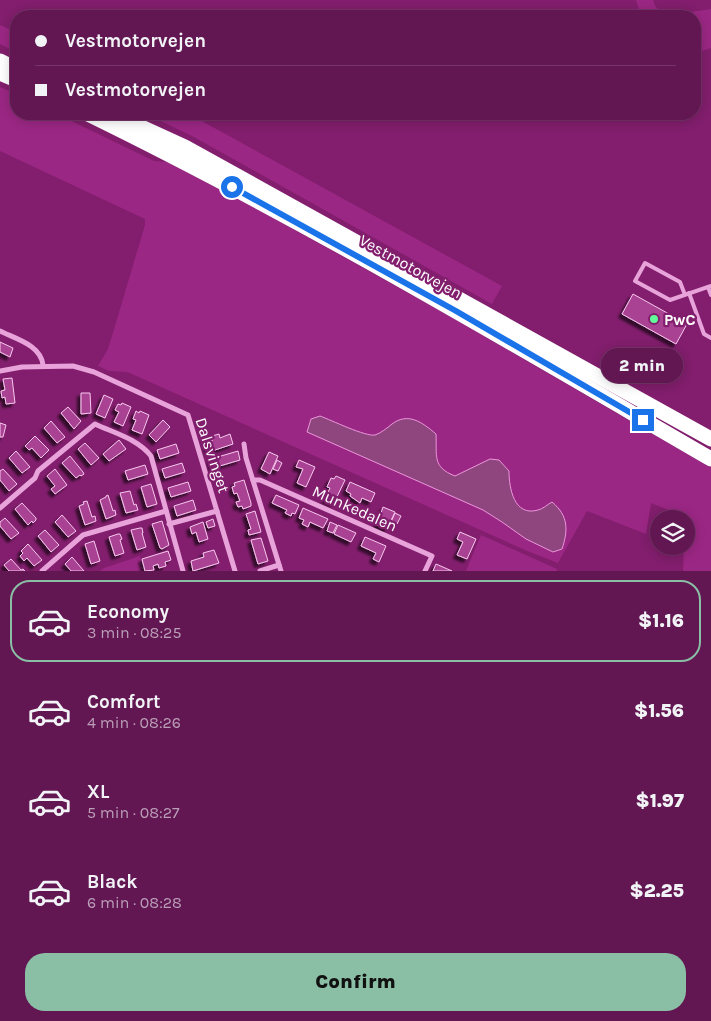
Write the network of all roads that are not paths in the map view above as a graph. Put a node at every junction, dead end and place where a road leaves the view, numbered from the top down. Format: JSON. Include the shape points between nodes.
{"nodes":[{"id":1,"x":100,"y":120,"type":"edge"},
{"id":2,"x":126,"y":120,"type":"edge"},
{"id":3,"x":709,"y":286,"type":"edge"},
{"id":4,"x":687,"y":294,"type":"junction"},
{"id":5,"x":711,"y":295,"type":"edge"},
{"id":6,"x":0,"y":332,"type":"edge"},
{"id":7,"x":711,"y":338,"type":"edge"},
{"id":8,"x":43,"y":365,"type":"junction"},
{"id":9,"x":0,"y":371,"type":"edge"},
{"id":10,"x":711,"y":439,"type":"edge"},
{"id":11,"x":244,"y":444,"type":"dead end"},
{"id":12,"x":711,"y":460,"type":"edge"},
{"id":13,"x":253,"y":480,"type":"junction"},
{"id":14,"x":0,"y":508,"type":"edge"},
{"id":15,"x":217,"y":510,"type":"junction"},
{"id":16,"x":166,"y":511,"type":"junction"},
{"id":17,"x":170,"y":524,"type":"junction"},
{"id":18,"x":280,"y":568,"type":"edge"},
{"id":19,"x":42,"y":571,"type":"edge"},
{"id":20,"x":183,"y":571,"type":"edge"},
{"id":21,"x":235,"y":571,"type":"edge"},
{"id":22,"x":260,"y":571,"type":"edge"},
{"id":23,"x":425,"y":571,"type":"edge"}],
"edges":[{"from":1,"to":12,"type":"highway","name":"Vestmotorvejen","via":[[180,159],[456,311]]},
{"from":2,"to":10,"type":"highway","name":"Vestmotorvejen","via":[[185,147]]},
{"from":3,"to":4,"type":"lane"},
{"from":3,"to":5,"type":"lane"},
{"from":4,"to":4,"type":"lane","via":[[680,282],[645,263],[635,282],[670,300]]},
{"from":4,"to":7,"type":"lane","via":[[704,334]]},
{"from":6,"to":8,"type":"street","via":[[28,344],[39,353]]},
{"from":8,"to":9,"type":"street","name":"Dalsvinget"},
{"from":8,"to":15,"type":"street","name":"Dalsvinget","via":[[72,366],[94,372],[188,415]]},
{"from":11,"to":13,"type":"street"},
{"from":13,"to":18,"type":"street"},
{"from":13,"to":23,"type":"street","name":"Munkedalen","via":[[260,480],[432,556]]},
{"from":14,"to":16,"type":"street","via":[[35,478],[38,471],[95,424],[145,448],[151,456]]},
{"from":15,"to":17,"type":"street"},
{"from":15,"to":21,"type":"street","name":"Dalsvinget"},
{"from":16,"to":17,"type":"street"},
{"from":16,"to":19,"type":"street","via":[[83,535]]},
{"from":17,"to":20,"type":"street"},
{"from":18,"to":22,"type":"street"}]}
